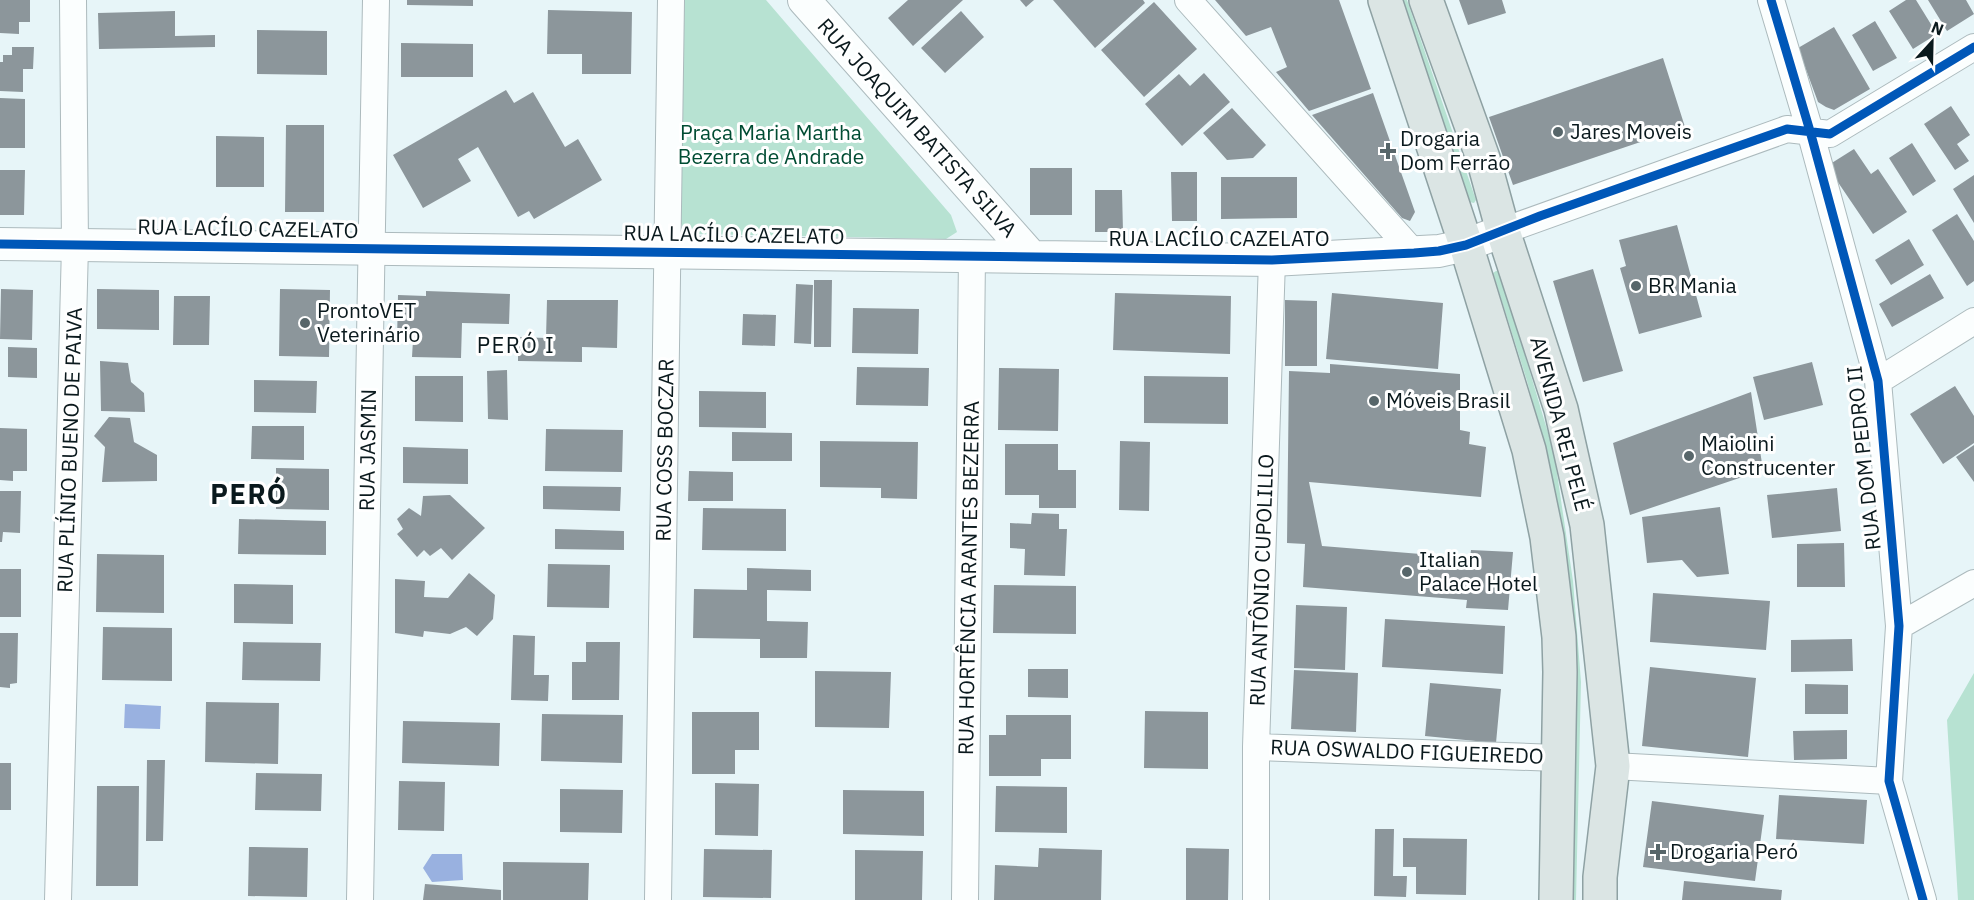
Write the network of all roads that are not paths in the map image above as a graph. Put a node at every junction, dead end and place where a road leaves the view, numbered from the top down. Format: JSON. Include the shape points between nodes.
{"nodes":[{"id":1,"x":73,"y":0,"type":"edge"},
{"id":2,"x":376,"y":0,"type":"edge"},
{"id":3,"x":671,"y":0,"type":"edge"},
{"id":4,"x":804,"y":0,"type":"edge"},
{"id":5,"x":1188,"y":0,"type":"edge"},
{"id":6,"x":1385,"y":0,"type":"edge"},
{"id":7,"x":1426,"y":0,"type":"edge"},
{"id":8,"x":1771,"y":0,"type":"edge"},
{"id":9,"x":1974,"y":47,"type":"edge"},
{"id":10,"x":1810,"y":131,"type":"junction"},
{"id":11,"x":1503,"y":231,"type":"junction"},
{"id":12,"x":0,"y":244,"type":"edge"},
{"id":13,"x":1466,"y":245,"type":"junction"},
{"id":14,"x":75,"y":246,"type":"junction"},
{"id":15,"x":372,"y":248,"type":"junction"},
{"id":16,"x":668,"y":252,"type":"junction"},
{"id":17,"x":1413,"y":253,"type":"junction"},
{"id":18,"x":972,"y":255,"type":"junction"},
{"id":19,"x":1031,"y":256,"type":"junction"},
{"id":20,"x":1272,"y":260,"type":"junction"},
{"id":21,"x":1974,"y":321,"type":"edge"},
{"id":22,"x":1878,"y":381,"type":"junction"},
{"id":23,"x":1974,"y":583,"type":"edge"},
{"id":24,"x":1899,"y":626,"type":"junction"},
{"id":25,"x":1256,"y":747,"type":"junction"},
{"id":26,"x":1557,"y":758,"type":"junction"},
{"id":27,"x":1613,"y":766,"type":"junction"},
{"id":28,"x":1889,"y":781,"type":"junction"},
{"id":29,"x":58,"y":900,"type":"edge"},
{"id":30,"x":360,"y":900,"type":"edge"},
{"id":31,"x":658,"y":900,"type":"edge"},
{"id":32,"x":965,"y":900,"type":"edge"},
{"id":33,"x":1256,"y":900,"type":"edge"},
{"id":34,"x":1556,"y":900,"type":"edge"},
{"id":35,"x":1600,"y":900,"type":"edge"},
{"id":36,"x":1923,"y":900,"type":"edge"}],
"edges":[{"from":1,"to":14,"type":"street","name":"RUA PLÍNIO BUENO DE PAIVA"},
{"from":2,"to":15,"type":"street","name":"RUA JASMIN"},
{"from":3,"to":16,"type":"street","name":"RUA COSS BOCZAR"},
{"from":4,"to":19,"type":"street","name":"RUA JOAQUIM BATISTA SILVA"},
{"from":5,"to":17,"type":"street"},
{"from":6,"to":13,"type":"main road","name":"AVENIDA REI PELÉ"},
{"from":7,"to":11,"type":"main road","name":"AVENIDA REI PELÉ","via":[[1483,158]]},
{"from":8,"to":10,"type":"street","name":"RUA DOM PEDRO II"},
{"from":9,"to":10,"type":"street","via":[[1830,134]]},
{"from":10,"to":11,"type":"street","via":[[1787,129]]},
{"from":10,"to":22,"type":"street","name":"RUA DOM PEDRO II"},
{"from":11,"to":13,"type":"street","name":"RUA LACÍLO CAZELATO"},
{"from":11,"to":27,"type":"main road","name":"AVENIDA REI PELÉ","via":[[1561,409],[1587,525]]},
{"from":12,"to":14,"type":"street","name":"RUA LACÍLO CAZELATO"},
{"from":13,"to":17,"type":"street","name":"RUA LACÍLO CAZELATO"},
{"from":13,"to":26,"type":"main road","name":"AVENIDA REI PELÉ","via":[[1529,450],[1547,537],[1559,637]]},
{"from":14,"to":15,"type":"street","name":"RUA LACÍLO CAZELATO"},
{"from":14,"to":29,"type":"street","name":"RUA PLÍNIO BUENO DE PAIVA"},
{"from":15,"to":16,"type":"street","name":"RUA LACÍLO CAZELATO"},
{"from":15,"to":30,"type":"street","name":"RUA JASMIN"},
{"from":16,"to":18,"type":"street","name":"RUA LACÍLO CAZELATO"},
{"from":16,"to":31,"type":"street","name":"RUA COSS BOCZAR"},
{"from":17,"to":20,"type":"street","name":"RUA LACÍLO CAZELATO"},
{"from":18,"to":19,"type":"street","name":"RUA LACÍLO CAZELATO"},
{"from":18,"to":32,"type":"street","name":"RUA HORTÊNCIA ARANTES BEZERRA"},
{"from":19,"to":20,"type":"street","name":"RUA LACÍLO CAZELATO"},
{"from":20,"to":25,"type":"street","name":"RUA ANTÔNIO CUPOLILLO"},
{"from":21,"to":22,"type":"street"},
{"from":22,"to":24,"type":"street","name":"RUA DOM PEDRO II"},
{"from":23,"to":24,"type":"street"},
{"from":24,"to":28,"type":"street","name":"RUA DOM PEDRO II"},
{"from":25,"to":26,"type":"street","name":"RUA OSWALDO FIGUEIREDO"},
{"from":25,"to":33,"type":"street","name":"RUA ANTÔNIO CUPOLILLO"},
{"from":26,"to":34,"type":"main road","name":"AVENIDA REI PELÉ"},
{"from":27,"to":28,"type":"street"},
{"from":27,"to":35,"type":"main road","name":"AVENIDA REI PELÉ"},
{"from":28,"to":36,"type":"street","name":"RUA DOM PEDRO II"}]}
